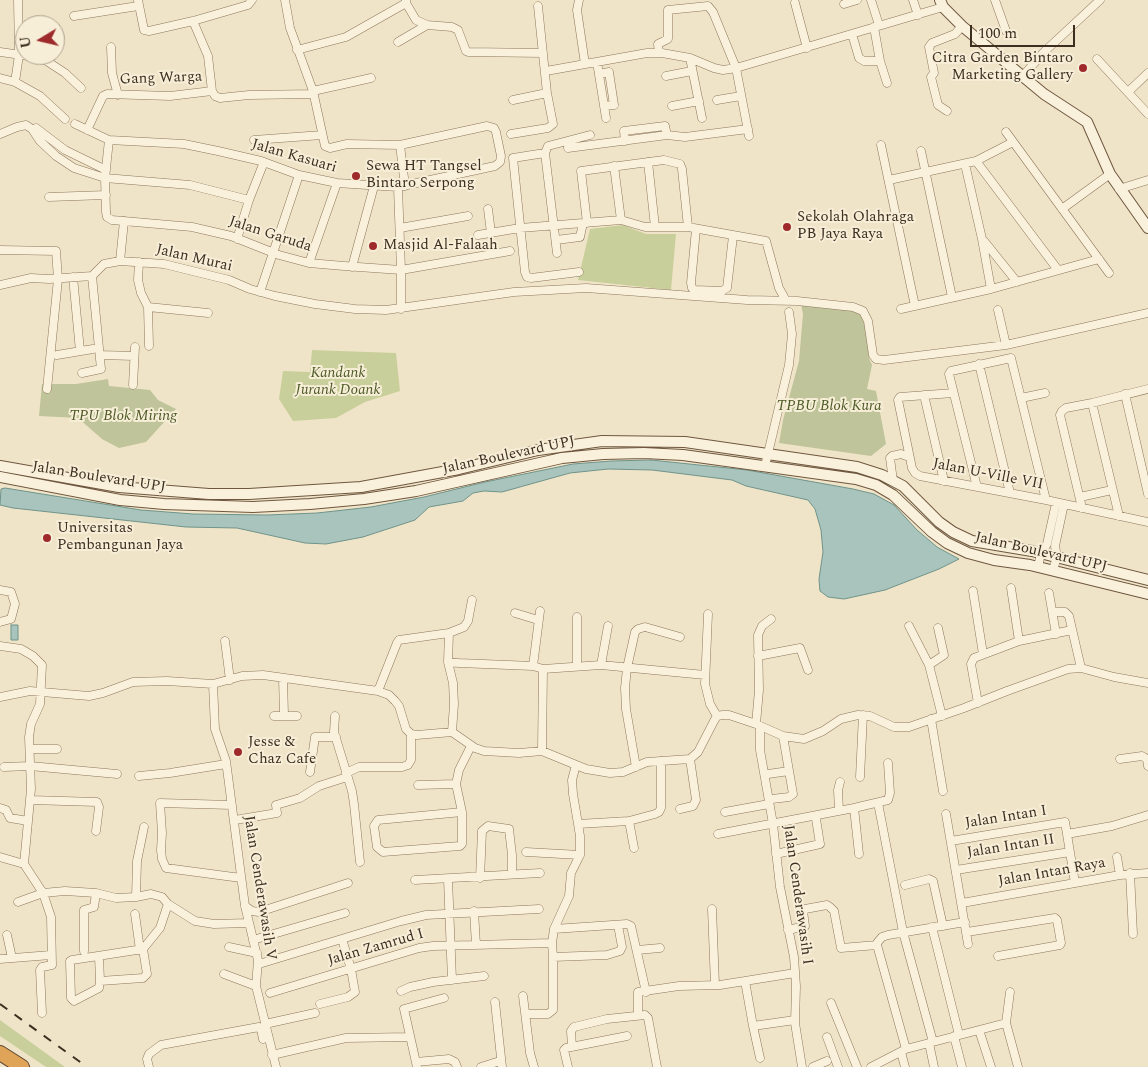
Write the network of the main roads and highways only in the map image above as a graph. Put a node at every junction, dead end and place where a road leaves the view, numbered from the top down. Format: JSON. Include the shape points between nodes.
{"nodes":[{"id":1,"x":0,"y":1053,"type":"edge"},
{"id":2,"x":22,"y":1067,"type":"edge"}],
"edges":[{"from":1,"to":2,"type":"highway"}]}
